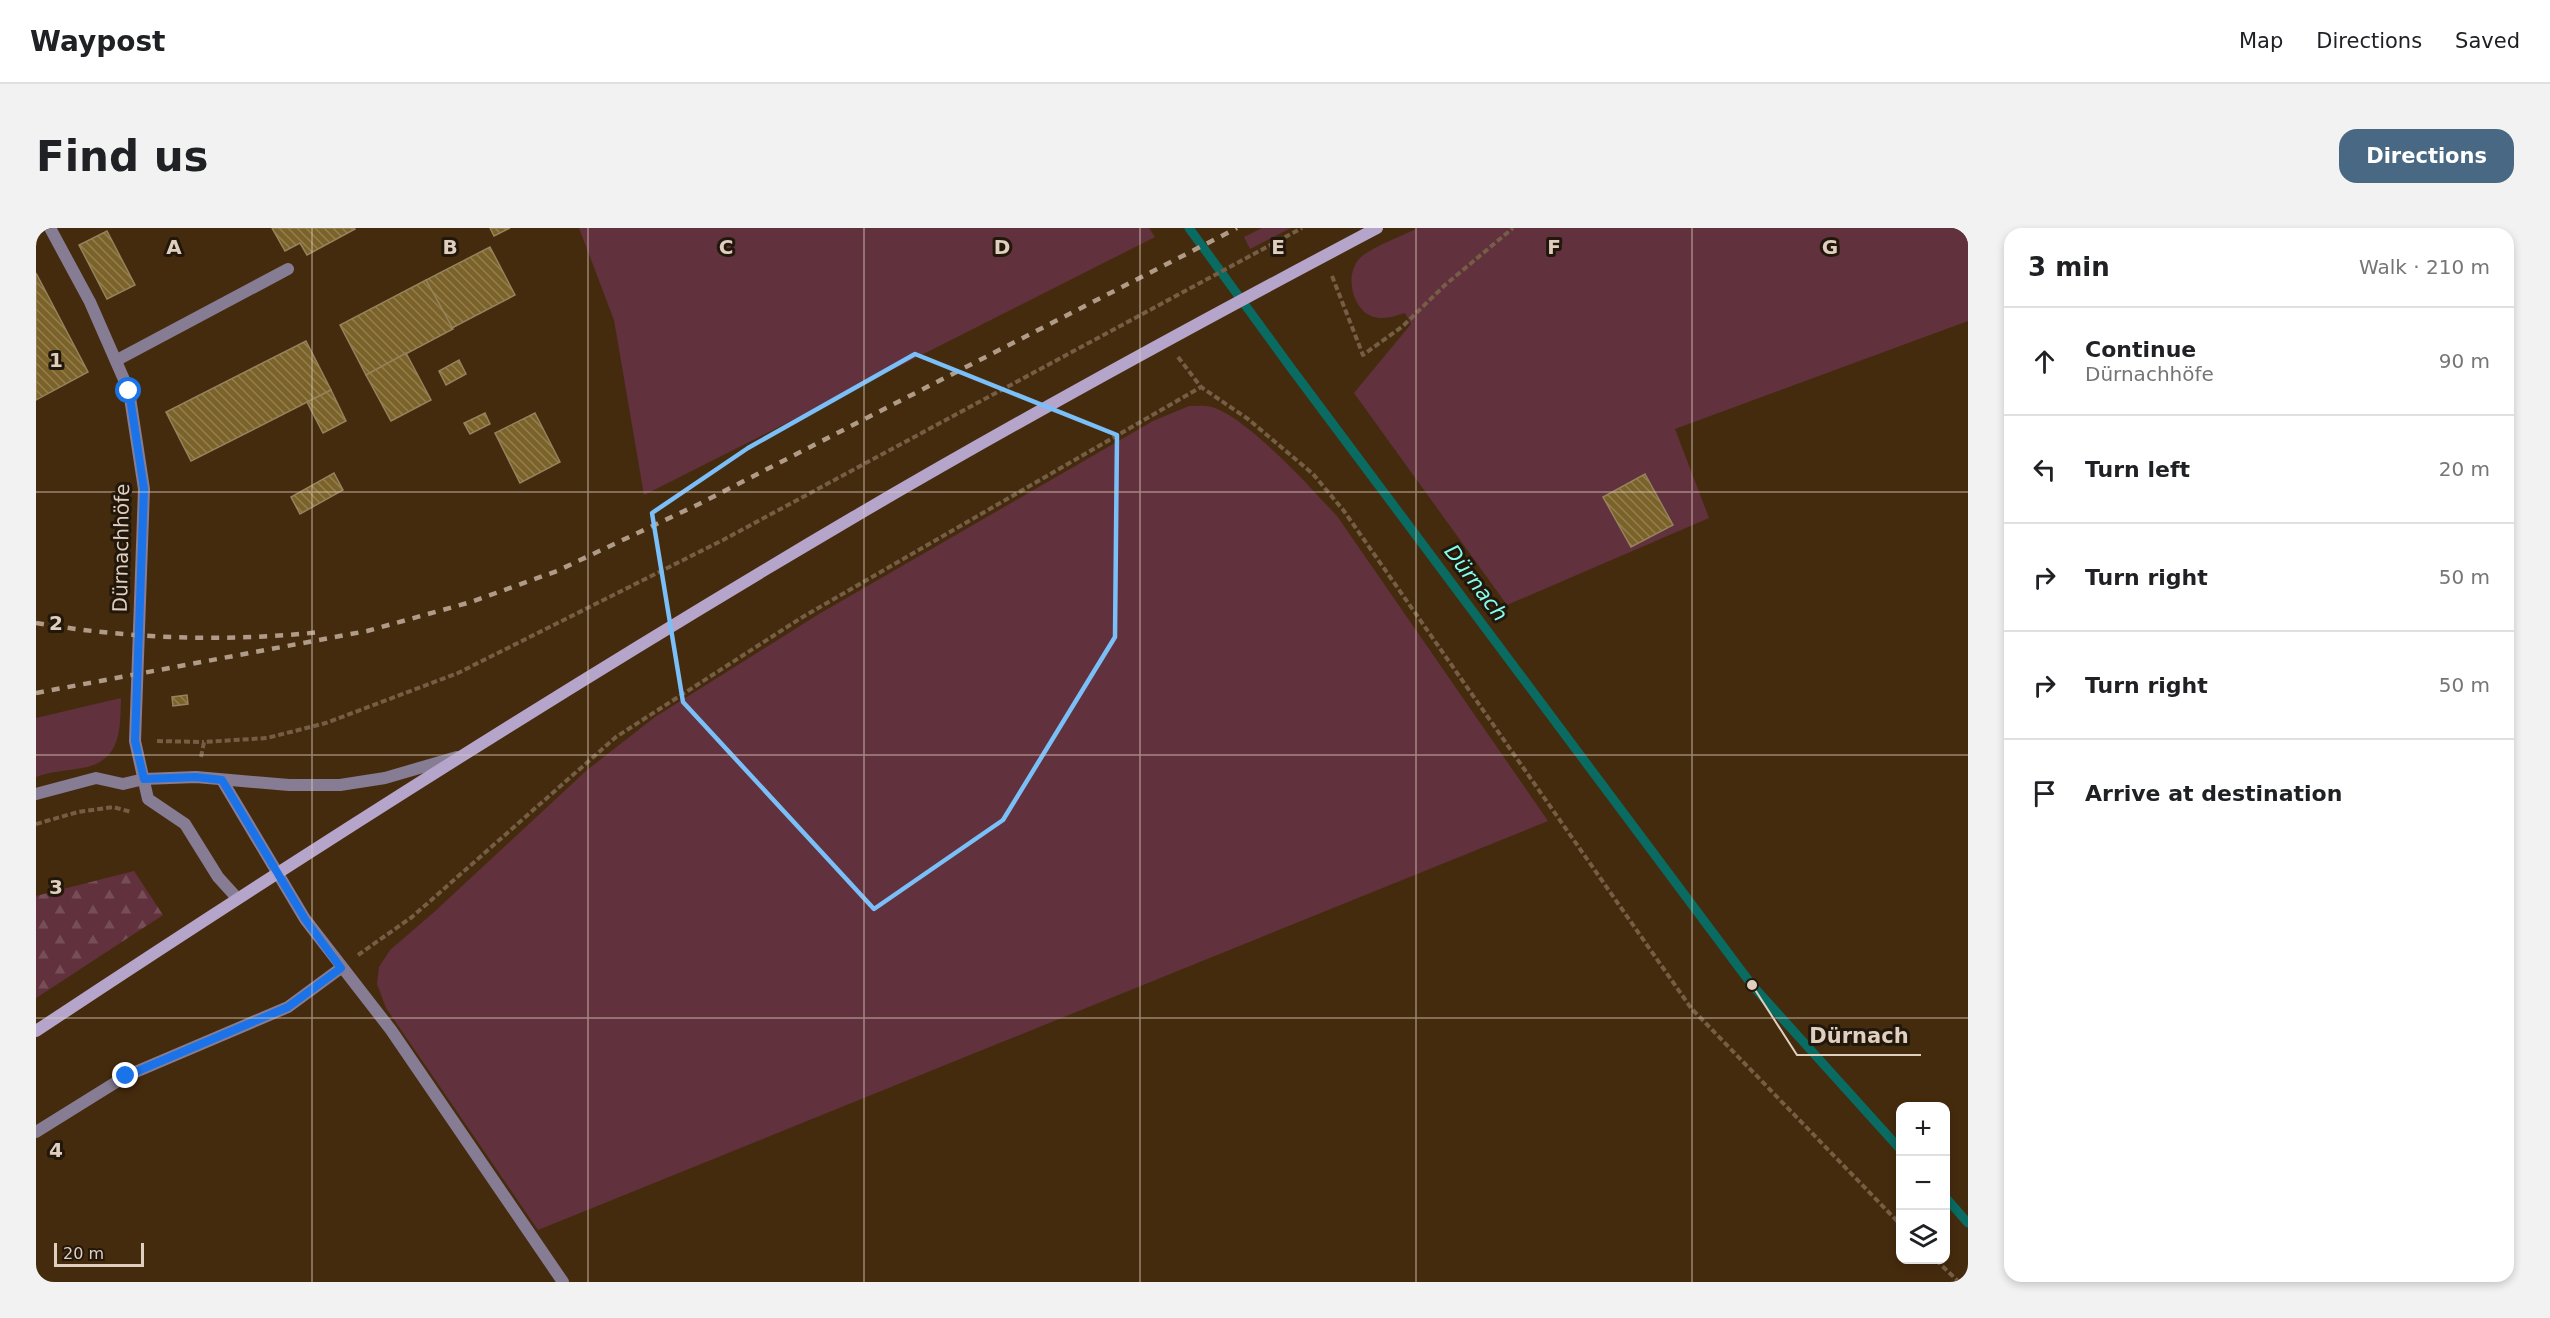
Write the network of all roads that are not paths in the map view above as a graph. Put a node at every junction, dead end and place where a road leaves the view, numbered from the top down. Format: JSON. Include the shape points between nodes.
{"nodes":[{"id":1,"x":50,"y":228,"type":"edge"},
{"id":2,"x":1377,"y":228,"type":"edge"},
{"id":3,"x":288,"y":269,"type":"dead end"},
{"id":4,"x":117,"y":360,"type":"junction"},
{"id":5,"x":464,"y":754,"type":"junction"},
{"id":6,"x":144,"y":779,"type":"junction"},
{"id":7,"x":222,"y":780,"type":"junction"},
{"id":8,"x":36,"y":794,"type":"edge"},
{"id":9,"x":278,"y":874,"type":"junction"},
{"id":10,"x":237,"y":898,"type":"junction"},
{"id":11,"x":341,"y":968,"type":"junction"},
{"id":12,"x":36,"y":1031,"type":"edge"},
{"id":13,"x":36,"y":1132,"type":"edge"},
{"id":14,"x":563,"y":1282,"type":"edge"}],
"edges":[{"from":1,"to":4,"type":"street","name":"Dürnachhöfe"},
{"from":2,"to":5,"type":"main road","via":[[1081,388],[854,517]]},
{"from":3,"to":4,"type":"street"},
{"from":4,"to":6,"type":"street","name":"Dürnachhöfe","via":[[129,391],[144,489],[135,741]]},
{"from":5,"to":7,"type":"street","via":[[385,778],[340,785]]},
{"from":5,"to":9,"type":"main road"},
{"from":6,"to":7,"type":"street"},
{"from":6,"to":8,"type":"street","via":[[123,784],[96,778]]},
{"from":6,"to":10,"type":"street","name":"Dürnachhöfe","via":[[148,799],[185,824],[218,877]]},
{"from":7,"to":9,"type":"street"},
{"from":9,"to":10,"type":"main road"},
{"from":9,"to":11,"type":"street"},
{"from":10,"to":12,"type":"main road"},
{"from":11,"to":13,"type":"street","via":[[288,1007],[126,1076]]},
{"from":11,"to":14,"type":"street","via":[[391,1030]]}]}
